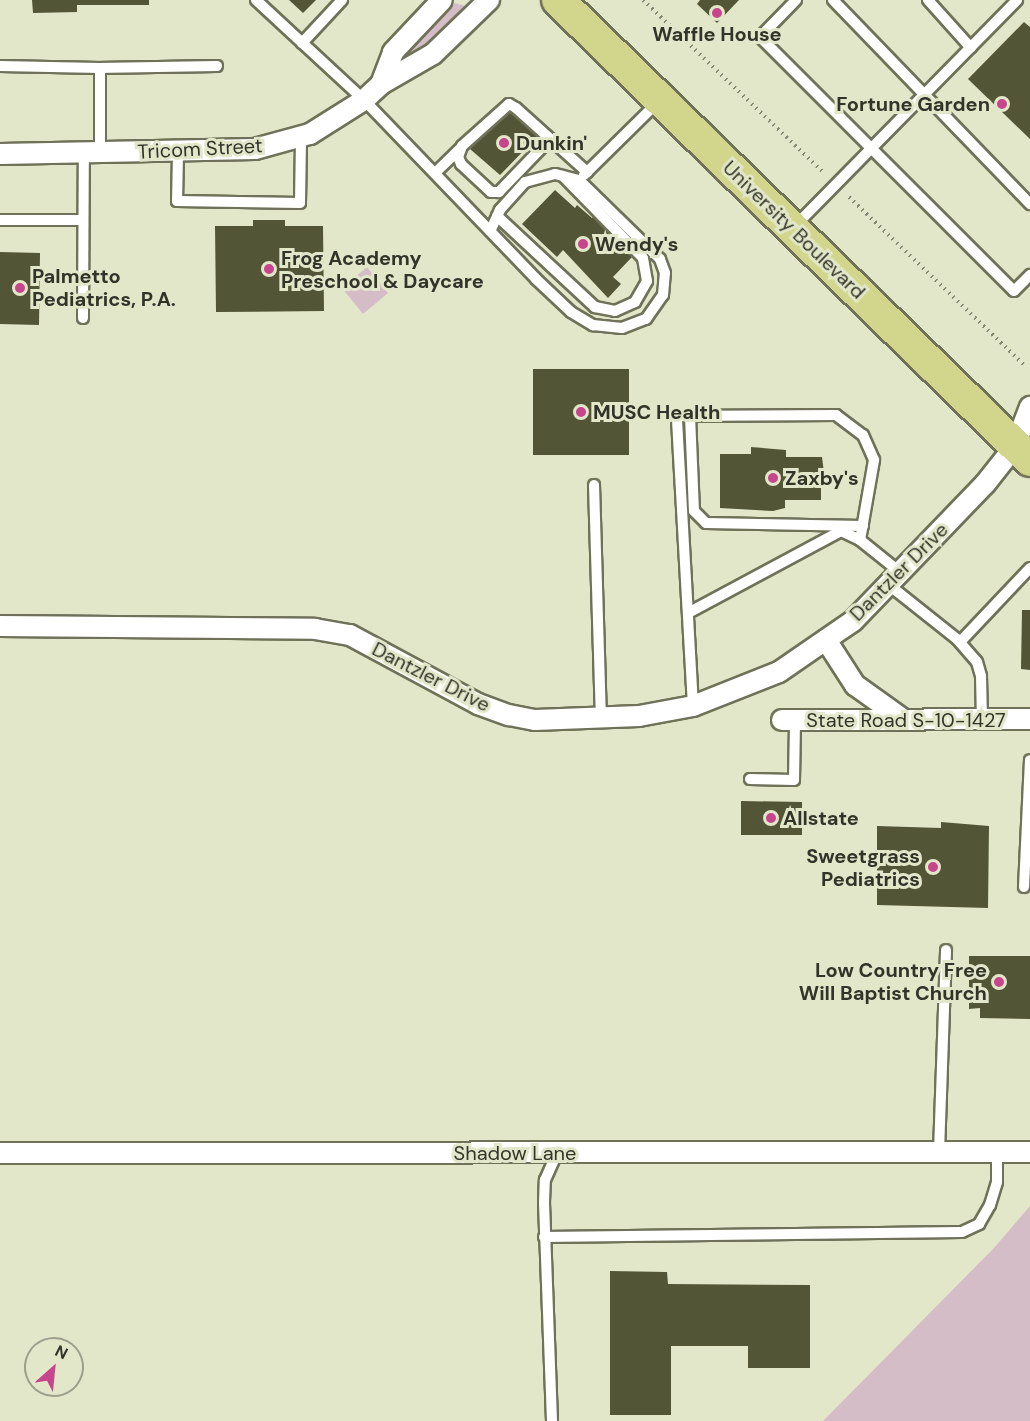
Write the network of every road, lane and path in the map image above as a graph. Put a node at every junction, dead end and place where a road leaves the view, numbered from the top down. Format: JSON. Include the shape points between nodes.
{"nodes":[{"id":1,"x":256,"y":0,"type":"edge"},
{"id":2,"x":342,"y":0,"type":"edge"},
{"id":3,"x":442,"y":0,"type":"edge"},
{"id":4,"x":489,"y":0,"type":"edge"},
{"id":5,"x":558,"y":0,"type":"edge"},
{"id":6,"x":643,"y":0,"type":"edge"},
{"id":7,"x":796,"y":0,"type":"edge"},
{"id":8,"x":833,"y":0,"type":"edge"},
{"id":9,"x":927,"y":0,"type":"edge"},
{"id":10,"x":1017,"y":0,"type":"edge"},
{"id":11,"x":302,"y":43,"type":"junction"},
{"id":12,"x":971,"y":48,"type":"junction"},
{"id":13,"x":0,"y":66,"type":"edge"},
{"id":14,"x":217,"y":66,"type":"dead end"},
{"id":15,"x":97,"y":68,"type":"junction"},
{"id":16,"x":381,"y":84,"type":"junction"},
{"id":17,"x":925,"y":97,"type":"junction"},
{"id":18,"x":364,"y":100,"type":"junction"},
{"id":19,"x":660,"y":100,"type":"junction"},
{"id":20,"x":301,"y":137,"type":"junction"},
{"id":21,"x":550,"y":139,"type":"junction"},
{"id":22,"x":462,"y":146,"type":"junction"},
{"id":23,"x":873,"y":149,"type":"junction"},
{"id":24,"x":0,"y":154,"type":"edge"},
{"id":25,"x":92,"y":154,"type":"junction"},
{"id":26,"x":178,"y":154,"type":"junction"},
{"id":27,"x":822,"y":171,"type":"dead end"},
{"id":28,"x":435,"y":173,"type":"junction"},
{"id":29,"x":562,"y":176,"type":"junction"},
{"id":30,"x":583,"y":176,"type":"junction"},
{"id":31,"x":848,"y":196,"type":"dead end"},
{"id":32,"x":1030,"y":204,"type":"edge"},
{"id":33,"x":497,"y":216,"type":"junction"},
{"id":34,"x":0,"y":220,"type":"edge"},
{"id":35,"x":83,"y":220,"type":"junction"},
{"id":36,"x":792,"y":229,"type":"junction"},
{"id":37,"x":490,"y":231,"type":"junction"},
{"id":38,"x":1030,"y":275,"type":"edge"},
{"id":39,"x":83,"y":318,"type":"dead end"},
{"id":40,"x":1025,"y":366,"type":"dead end"},
{"id":41,"x":1030,"y":406,"type":"edge"},
{"id":42,"x":690,"y":416,"type":"junction"},
{"id":43,"x":1025,"y":450,"type":"edge"},
{"id":44,"x":594,"y":485,"type":"dead end"},
{"id":45,"x":863,"y":525,"type":"junction"},
{"id":46,"x":860,"y":540,"type":"junction"},
{"id":47,"x":1030,"y":568,"type":"edge"},
{"id":48,"x":895,"y":579,"type":"junction"},
{"id":49,"x":688,"y":613,"type":"junction"},
{"id":50,"x":0,"y":626,"type":"edge"},
{"id":51,"x":826,"y":640,"type":"junction"},
{"id":52,"x":960,"y":642,"type":"junction"},
{"id":53,"x":693,"y":706,"type":"junction"},
{"id":54,"x":601,"y":717,"type":"junction"},
{"id":55,"x":1030,"y":719,"type":"edge"},
{"id":56,"x":789,"y":720,"type":"joint"},
{"id":57,"x":982,"y":720,"type":"junction"},
{"id":58,"x":905,"y":721,"type":"junction"},
{"id":59,"x":1030,"y":760,"type":"edge"},
{"id":60,"x":750,"y":779,"type":"dead end"},
{"id":61,"x":1024,"y":887,"type":"dead end"},
{"id":62,"x":946,"y":950,"type":"dead end"},
{"id":63,"x":939,"y":1152,"type":"junction"},
{"id":64,"x":998,"y":1152,"type":"junction"},
{"id":65,"x":1030,"y":1152,"type":"edge"},
{"id":66,"x":0,"y":1153,"type":"edge"},
{"id":67,"x":557,"y":1154,"type":"junction"},
{"id":68,"x":544,"y":1237,"type":"junction"},
{"id":69,"x":552,"y":1421,"type":"edge"}],
"edges":[{"from":1,"to":11,"type":"lane"},
{"from":2,"to":11,"type":"lane"},
{"from":3,"to":16,"type":"street","name":"Tricom Street","via":[[393,52]]},
{"from":4,"to":16,"type":"street","name":"Tricom Street","via":[[433,54]]},
{"from":5,"to":19,"type":"main road","name":"University Boulevard"},
{"from":6,"to":27,"type":"path"},
{"from":7,"to":23,"type":"lane","via":[[760,37]]},
{"from":8,"to":17,"type":"lane"},
{"from":9,"to":12,"type":"lane"},
{"from":10,"to":12,"type":"lane"},
{"from":11,"to":18,"type":"lane"},
{"from":12,"to":17,"type":"lane"},
{"from":13,"to":15,"type":"lane"},
{"from":14,"to":15,"type":"lane"},
{"from":15,"to":25,"type":"lane"},
{"from":16,"to":18,"type":"street","name":"Tricom Street"},
{"from":17,"to":23,"type":"lane"},
{"from":17,"to":32,"type":"lane"},
{"from":18,"to":20,"type":"street","name":"Tricom Street"},
{"from":18,"to":28,"type":"lane"},
{"from":19,"to":30,"type":"lane"},
{"from":19,"to":36,"type":"main road","name":"University Boulevard"},
{"from":20,"to":26,"type":"street","name":"Tricom Street","via":[[255,150]]},
{"from":20,"to":26,"type":"lane","via":[[300,203],[177,201]]},
{"from":21,"to":22,"type":"lane","via":[[509,104]]},
{"from":21,"to":22,"type":"lane","via":[[498,192],[491,192],[461,164],[458,157]]},
{"from":21,"to":30,"type":"lane"},
{"from":22,"to":28,"type":"lane"},
{"from":23,"to":36,"type":"lane"},
{"from":23,"to":38,"type":"lane","via":[[1014,291]]},
{"from":24,"to":25,"type":"street","name":"Tricom Street"},
{"from":25,"to":26,"type":"street","name":"Tricom Street"},
{"from":25,"to":35,"type":"lane"},
{"from":28,"to":37,"type":"lane"},
{"from":29,"to":30,"type":"lane"},
{"from":29,"to":33,"type":"lane","via":[[538,176],[525,182]]},
{"from":29,"to":33,"type":"lane","via":[[643,258],[647,281],[635,302],[615,311],[594,307]]},
{"from":30,"to":37,"type":"lane","via":[[660,259],[665,273],[663,295],[646,319],[622,328],[593,325],[571,312]]},
{"from":31,"to":40,"type":"path"},
{"from":33,"to":37,"type":"lane"},
{"from":34,"to":35,"type":"lane"},
{"from":35,"to":39,"type":"lane"},
{"from":36,"to":43,"type":"main road","name":"University Boulevard"},
{"from":41,"to":43,"type":"street"},
{"from":42,"to":45,"type":"lane","via":[[694,511],[706,523]]},
{"from":42,"to":45,"type":"lane","via":[[836,415],[863,435],[874,460]]},
{"from":42,"to":49,"type":"lane","via":[[677,416]]},
{"from":43,"to":48,"type":"street","name":"Dantzler Drive"},
{"from":44,"to":54,"type":"lane"},
{"from":45,"to":46,"type":"lane"},
{"from":46,"to":48,"type":"lane"},
{"from":46,"to":49,"type":"lane","via":[[842,531],[826,537]]},
{"from":47,"to":52,"type":"lane"},
{"from":48,"to":51,"type":"street","name":"Dantzler Drive","via":[[853,621]]},
{"from":48,"to":52,"type":"lane"},
{"from":49,"to":53,"type":"lane"},
{"from":50,"to":54,"type":"street","name":"Dantzler Drive","via":[[315,629],[350,635],[478,704],[509,715],[535,720]]},
{"from":51,"to":53,"type":"street","name":"Dantzler Drive","via":[[769,677]]},
{"from":51,"to":58,"type":"street","via":[[855,685]]},
{"from":52,"to":57,"type":"lane","via":[[977,662],[981,676]]},
{"from":53,"to":54,"type":"street","name":"Dantzler Drive","via":[[639,716]]},
{"from":55,"to":57,"type":"street","name":"State Road S-10-1427"},
{"from":56,"to":58,"type":"street","name":"State Road S-10-1427"},
{"from":56,"to":60,"type":"lane","via":[[794,780]]},
{"from":57,"to":58,"type":"street","name":"State Road S-10-1427"},
{"from":59,"to":61,"type":"lane"},
{"from":62,"to":63,"type":"lane"},
{"from":63,"to":64,"type":"street","name":"Shadow Lane"},
{"from":63,"to":67,"type":"street","name":"Shadow Lane"},
{"from":64,"to":65,"type":"street","name":"Shadow Lane"},
{"from":64,"to":68,"type":"lane","via":[[997,1182],[990,1205],[979,1224],[962,1232]]},
{"from":66,"to":67,"type":"street","name":"Shadow Lane"},
{"from":67,"to":68,"type":"lane","via":[[545,1180]]},
{"from":68,"to":69,"type":"lane"}]}
